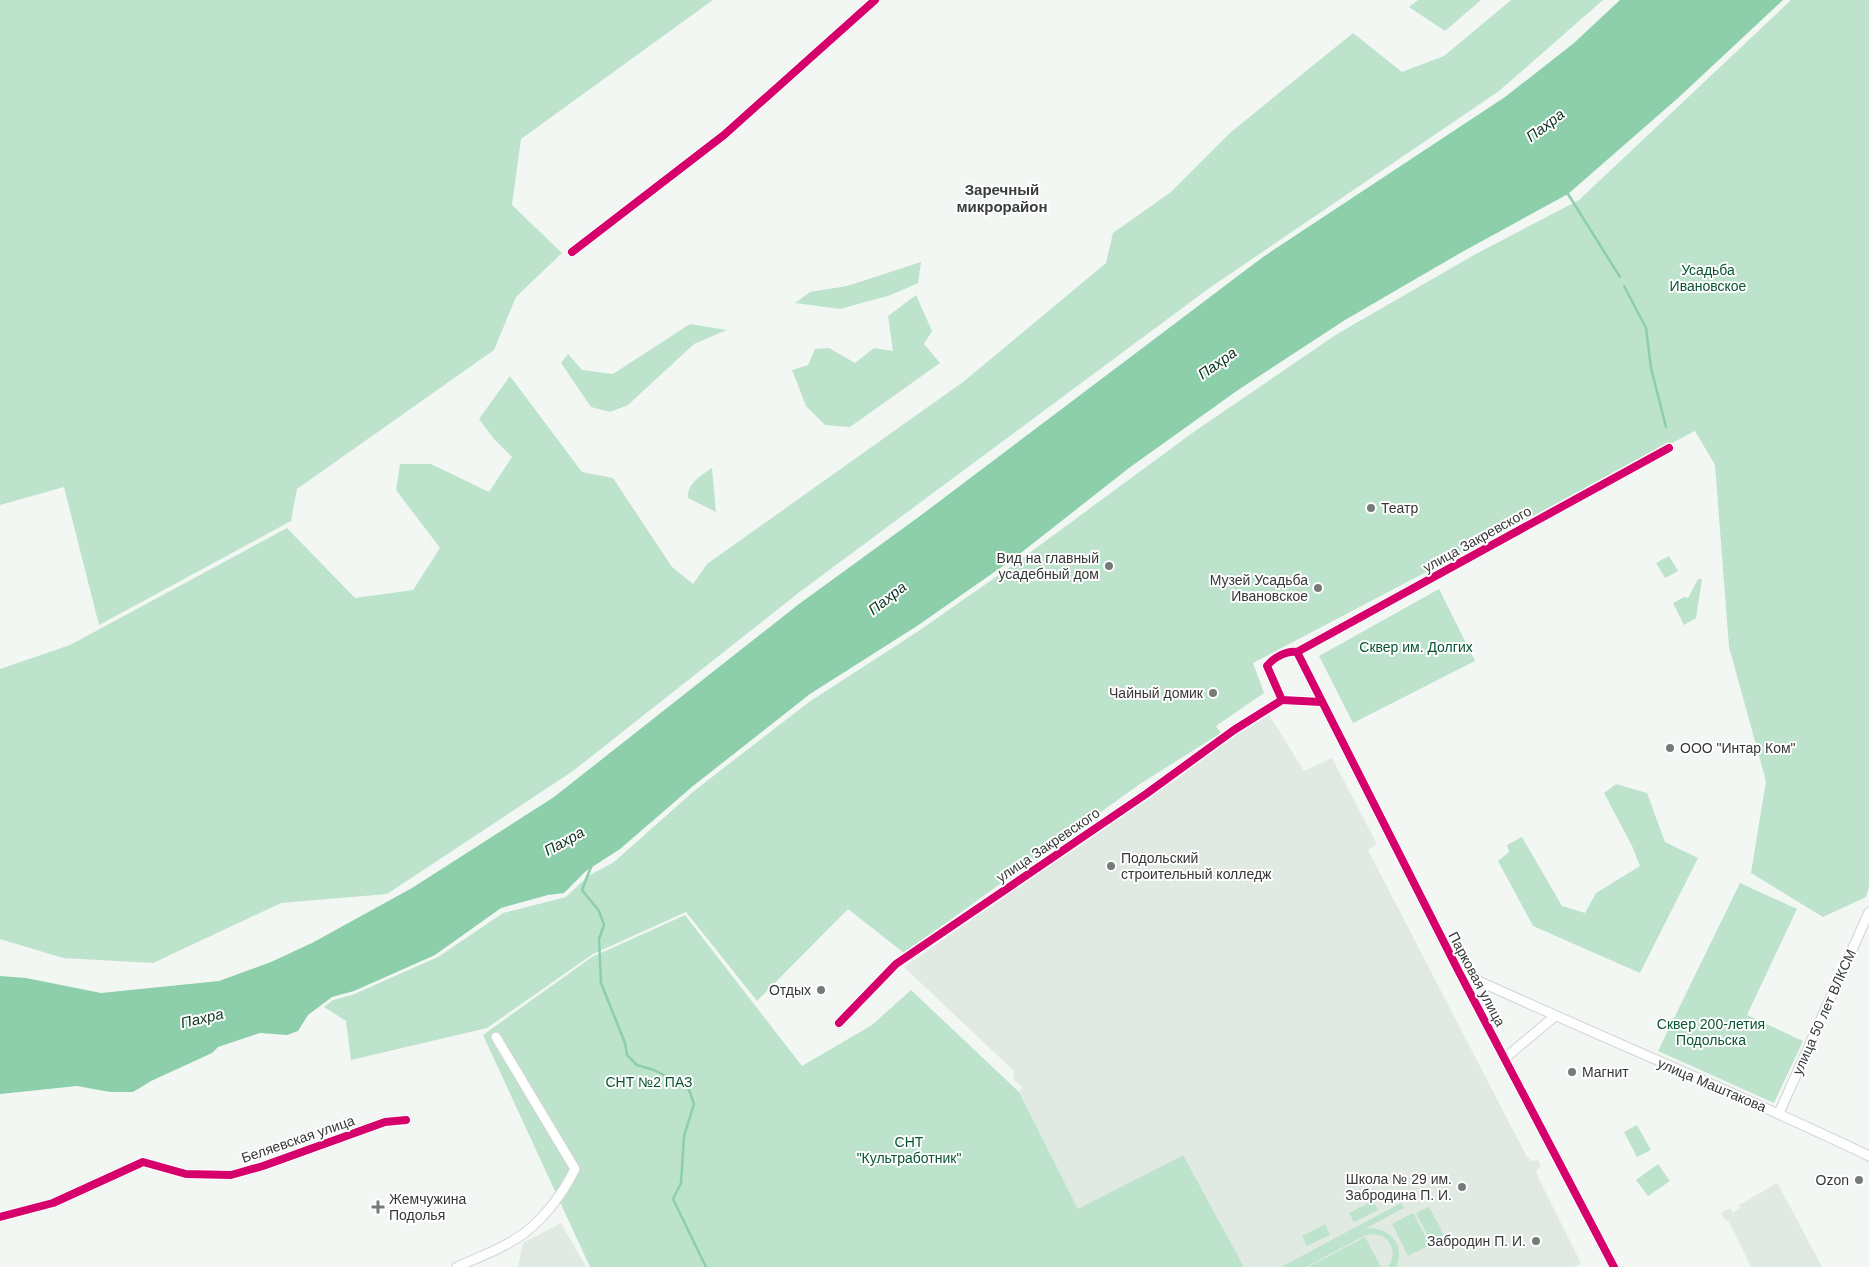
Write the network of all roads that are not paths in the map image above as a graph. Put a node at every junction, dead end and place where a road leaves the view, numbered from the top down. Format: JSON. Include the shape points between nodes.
{"nodes":[{"id":1,"x":875,"y":0,"type":"edge"},
{"id":2,"x":572,"y":252,"type":"dead end"},
{"id":3,"x":1669,"y":448,"type":"dead end"},
{"id":4,"x":1297,"y":652,"type":"junction"},
{"id":5,"x":1282,"y":700,"type":"junction"},
{"id":6,"x":1321,"y":702,"type":"junction"},
{"id":7,"x":1869,"y":912,"type":"edge"},
{"id":8,"x":1459,"y":972,"type":"junction"},
{"id":9,"x":1554,"y":1016,"type":"junction"},
{"id":10,"x":839,"y":1023,"type":"dead end"},
{"id":11,"x":496,"y":1037,"type":"dead end"},
{"id":12,"x":1505,"y":1058,"type":"junction"},
{"id":13,"x":1779,"y":1113,"type":"junction"},
{"id":14,"x":406,"y":1120,"type":"dead end"},
{"id":15,"x":1869,"y":1156,"type":"edge"},
{"id":16,"x":0,"y":1217,"type":"edge"},
{"id":17,"x":457,"y":1267,"type":"edge"},
{"id":18,"x":1614,"y":1267,"type":"edge"}],
"edges":[{"from":1,"to":2,"type":"street","via":[[724,134]]},
{"from":3,"to":4,"type":"street","name":"улица Закревского"},
{"from":4,"to":5,"type":"street","via":[[1291,651],[1271,660],[1267,666]]},
{"from":4,"to":6,"type":"street","name":"Парковая улица"},
{"from":5,"to":6,"type":"street"},
{"from":5,"to":10,"type":"street","name":"улица Закревского","via":[[896,964]]},
{"from":6,"to":8,"type":"street","name":"Парковая улица"},
{"from":7,"to":13,"type":"street","name":"улица 50 лет ВЛКСМ"},
{"from":8,"to":9,"type":"street","name":"улица Маштакова"},
{"from":8,"to":12,"type":"street","name":"Парковая улица"},
{"from":9,"to":12,"type":"street"},
{"from":9,"to":13,"type":"street","name":"улица Маштакова"},
{"from":11,"to":17,"type":"street","via":[[575,1169],[565,1189],[515,1240]]},
{"from":12,"to":18,"type":"street","name":"Парковая улица"},
{"from":13,"to":15,"type":"street","name":"улица Маштакова"},
{"from":14,"to":16,"type":"street","name":"Беляевская улица","via":[[384,1122],[232,1175],[186,1174],[143,1162],[53,1203]]}]}
